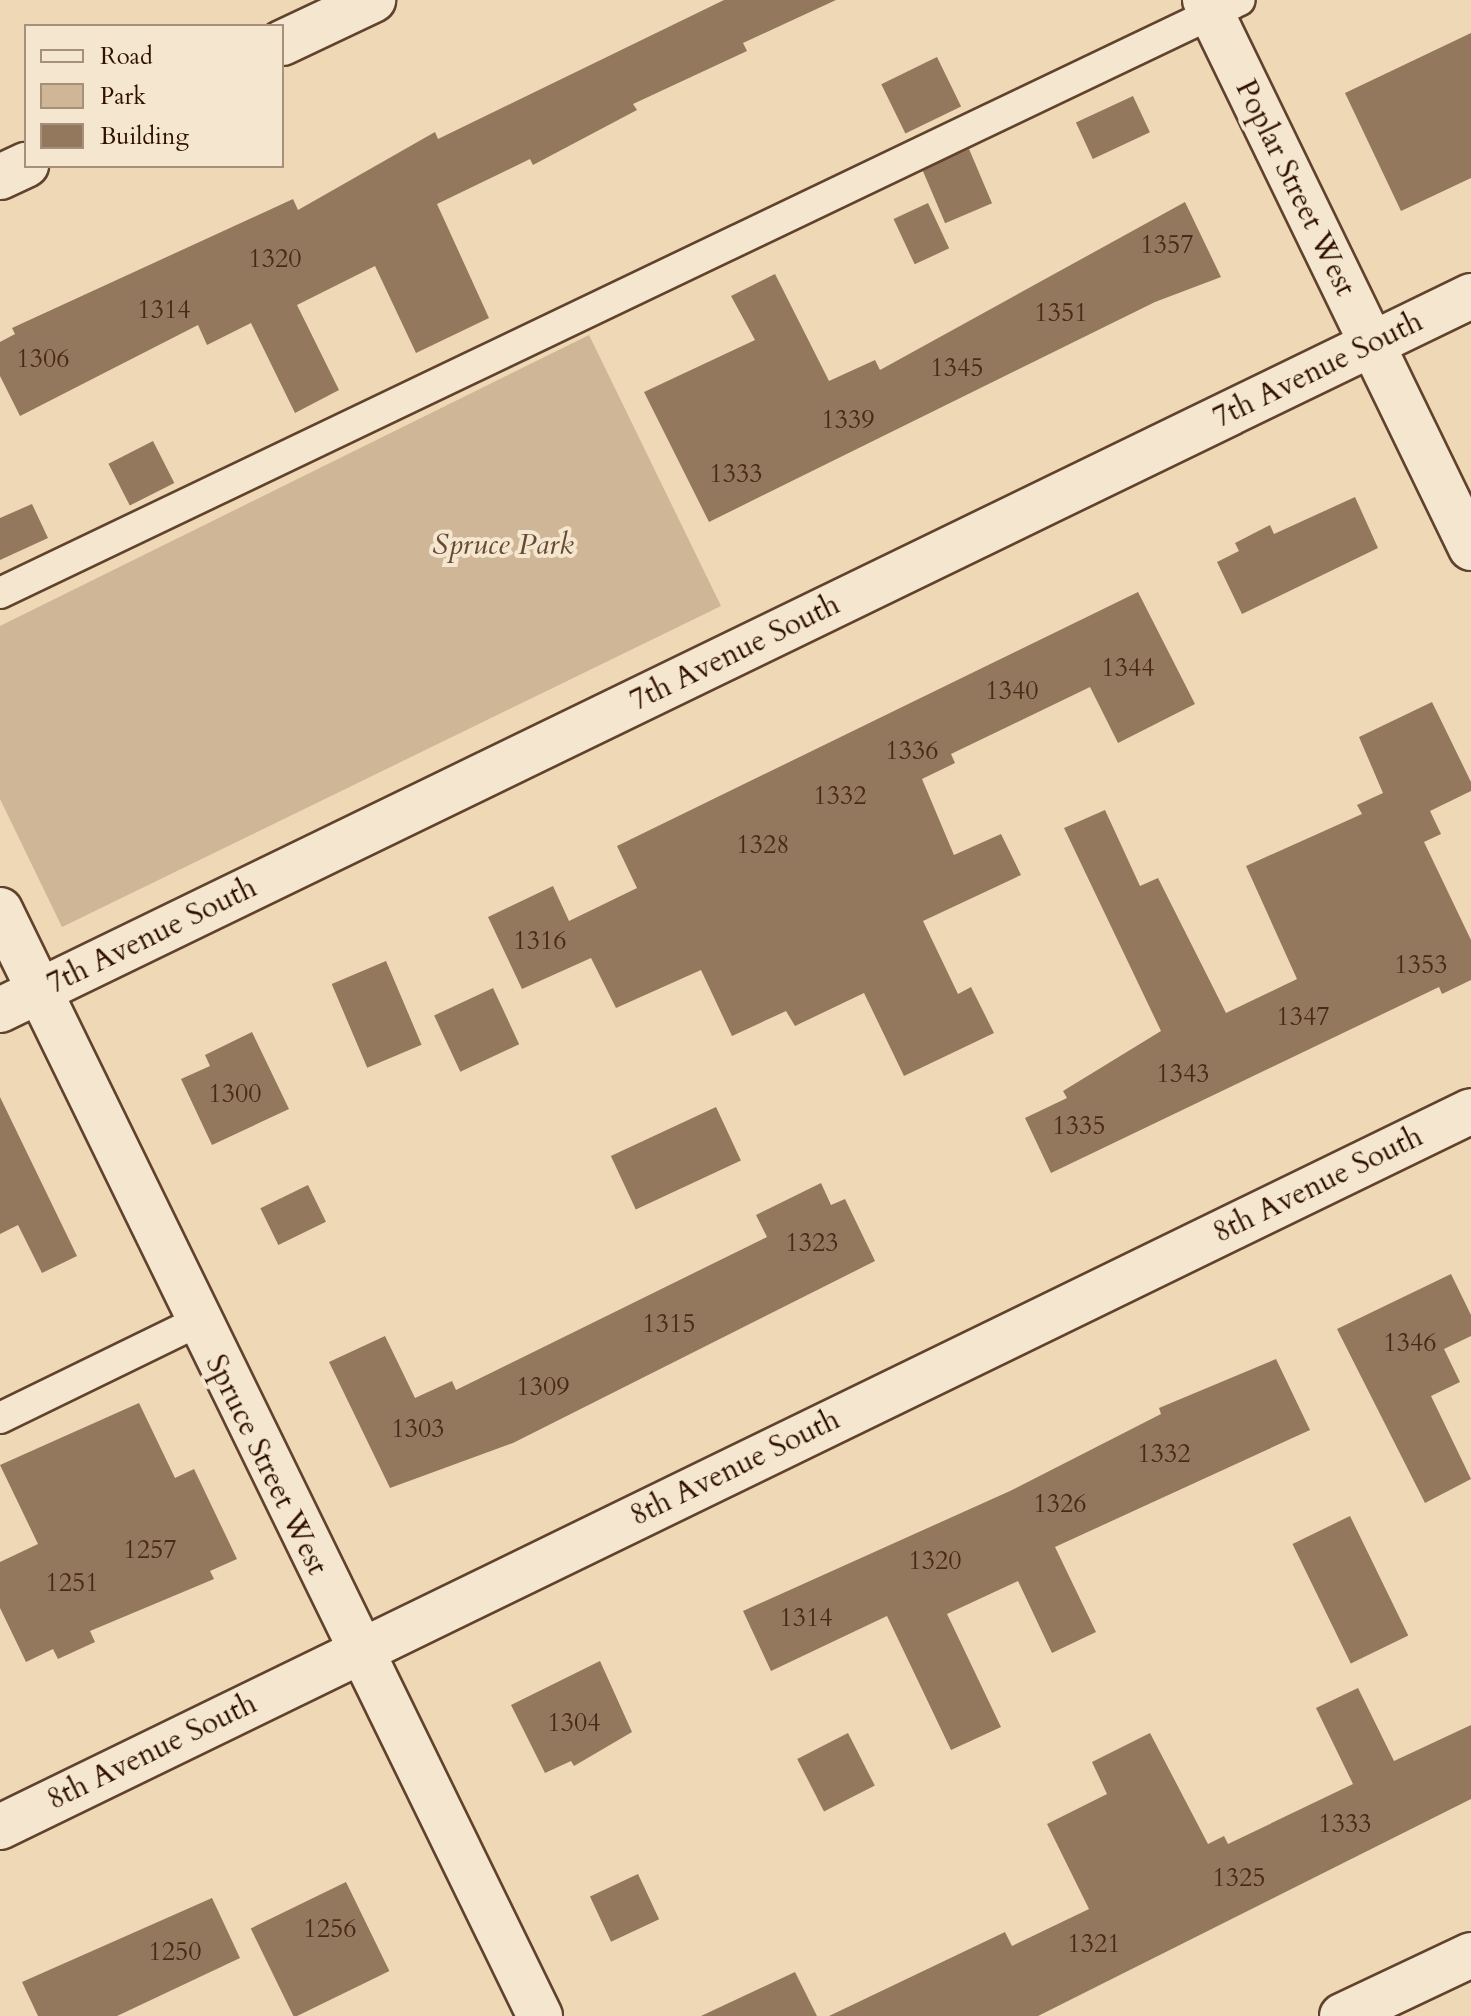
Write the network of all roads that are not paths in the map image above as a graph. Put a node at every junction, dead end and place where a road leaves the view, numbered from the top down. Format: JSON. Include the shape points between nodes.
{"nodes":[{"id":1,"x":373,"y":0,"type":"edge"},
{"id":2,"x":1219,"y":5,"type":"edge"},
{"id":3,"x":284,"y":42,"type":"edge"},
{"id":4,"x":24,"y":166,"type":"edge"},
{"id":5,"x":0,"y":177,"type":"edge"},
{"id":6,"x":1471,"y":296,"type":"edge"},
{"id":7,"x":1371,"y":344,"type":"junction"},
{"id":8,"x":1471,"y":548,"type":"edge"},
{"id":9,"x":0,"y":593,"type":"edge"},
{"id":10,"x":0,"y":910,"type":"edge"},
{"id":11,"x":19,"y":1000,"type":"edge"},
{"id":12,"x":1471,"y":1111,"type":"edge"},
{"id":13,"x":197,"y":1322,"type":"junction"},
{"id":14,"x":0,"y":1418,"type":"edge"},
{"id":15,"x":356,"y":1651,"type":"junction"},
{"id":16,"x":0,"y":1827,"type":"edge"},
{"id":17,"x":1471,"y":1955,"type":"edge"},
{"id":18,"x":540,"y":2016,"type":"edge"},
{"id":19,"x":1342,"y":2016,"type":"edge"}],
"edges":[{"from":1,"to":3,"type":"street"},
{"from":2,"to":7,"type":"street","name":"Poplar Street West"},
{"from":2,"to":9,"type":"lane"},
{"from":4,"to":5,"type":"street"},
{"from":6,"to":7,"type":"street","name":"7th Avenue South"},
{"from":7,"to":8,"type":"street","name":"Poplar Street West"},
{"from":7,"to":11,"type":"street","name":"7th Avenue South"},
{"from":10,"to":11,"type":"street","name":"Spruce Street West"},
{"from":11,"to":13,"type":"street","name":"Spruce Street West"},
{"from":12,"to":15,"type":"street","name":"8th Avenue South"},
{"from":13,"to":14,"type":"lane"},
{"from":13,"to":15,"type":"street","name":"Spruce Street West"},
{"from":15,"to":16,"type":"street","name":"8th Avenue South"},
{"from":15,"to":18,"type":"street","name":"Spruce Street West"},
{"from":17,"to":19,"type":"street"}]}
